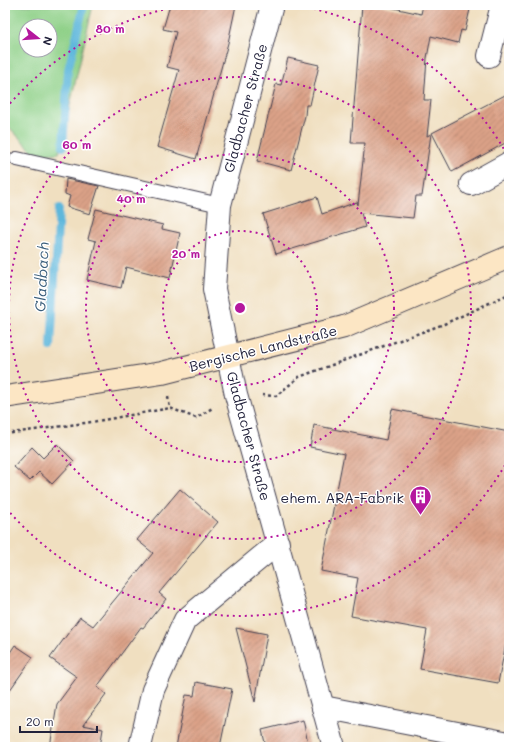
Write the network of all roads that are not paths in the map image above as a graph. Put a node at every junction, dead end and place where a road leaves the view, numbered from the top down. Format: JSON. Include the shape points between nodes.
{"nodes":[{"id":1,"x":272,"y":5,"type":"edge"},
{"id":2,"x":502,"y":5,"type":"edge"},
{"id":3,"x":490,"y":56,"type":"dead end"},
{"id":4,"x":17,"y":158,"type":"dead end"},
{"id":5,"x":509,"y":163,"type":"edge"},
{"id":6,"x":471,"y":184,"type":"dead end"},
{"id":7,"x":220,"y":205,"type":"junction"},
{"id":8,"x":509,"y":257,"type":"edge"},
{"id":9,"x":228,"y":357,"type":"junction"},
{"id":10,"x":5,"y":397,"type":"edge"},
{"id":11,"x":278,"y":543,"type":"junction"},
{"id":12,"x":323,"y":707,"type":"junction"},
{"id":13,"x":509,"y":743,"type":"edge"},
{"id":14,"x":140,"y":747,"type":"edge"},
{"id":15,"x":334,"y":747,"type":"edge"}],
"edges":[{"from":1,"to":7,"type":"street","name":"Gladbacher Straße"},
{"from":2,"to":3,"type":"street"},
{"from":4,"to":7,"type":"lane"},
{"from":5,"to":6,"type":"street"},
{"from":7,"to":9,"type":"street","name":"Gladbacher Straße","via":[[214,289]]},
{"from":8,"to":9,"type":"main road","name":"Bergische Landstraße","via":[[344,327]]},
{"from":9,"to":10,"type":"main road","name":"Bergische Landstraße","via":[[162,373]]},
{"from":9,"to":11,"type":"street","name":"Gladbacher Straße","via":[[236,395]]},
{"from":11,"to":12,"type":"street","name":"Gladbacher Straße"},
{"from":11,"to":14,"type":"street","via":[[185,620],[153,690]]},
{"from":12,"to":13,"type":"street"},
{"from":12,"to":15,"type":"street","name":"Gladbacher Straße"}]}
